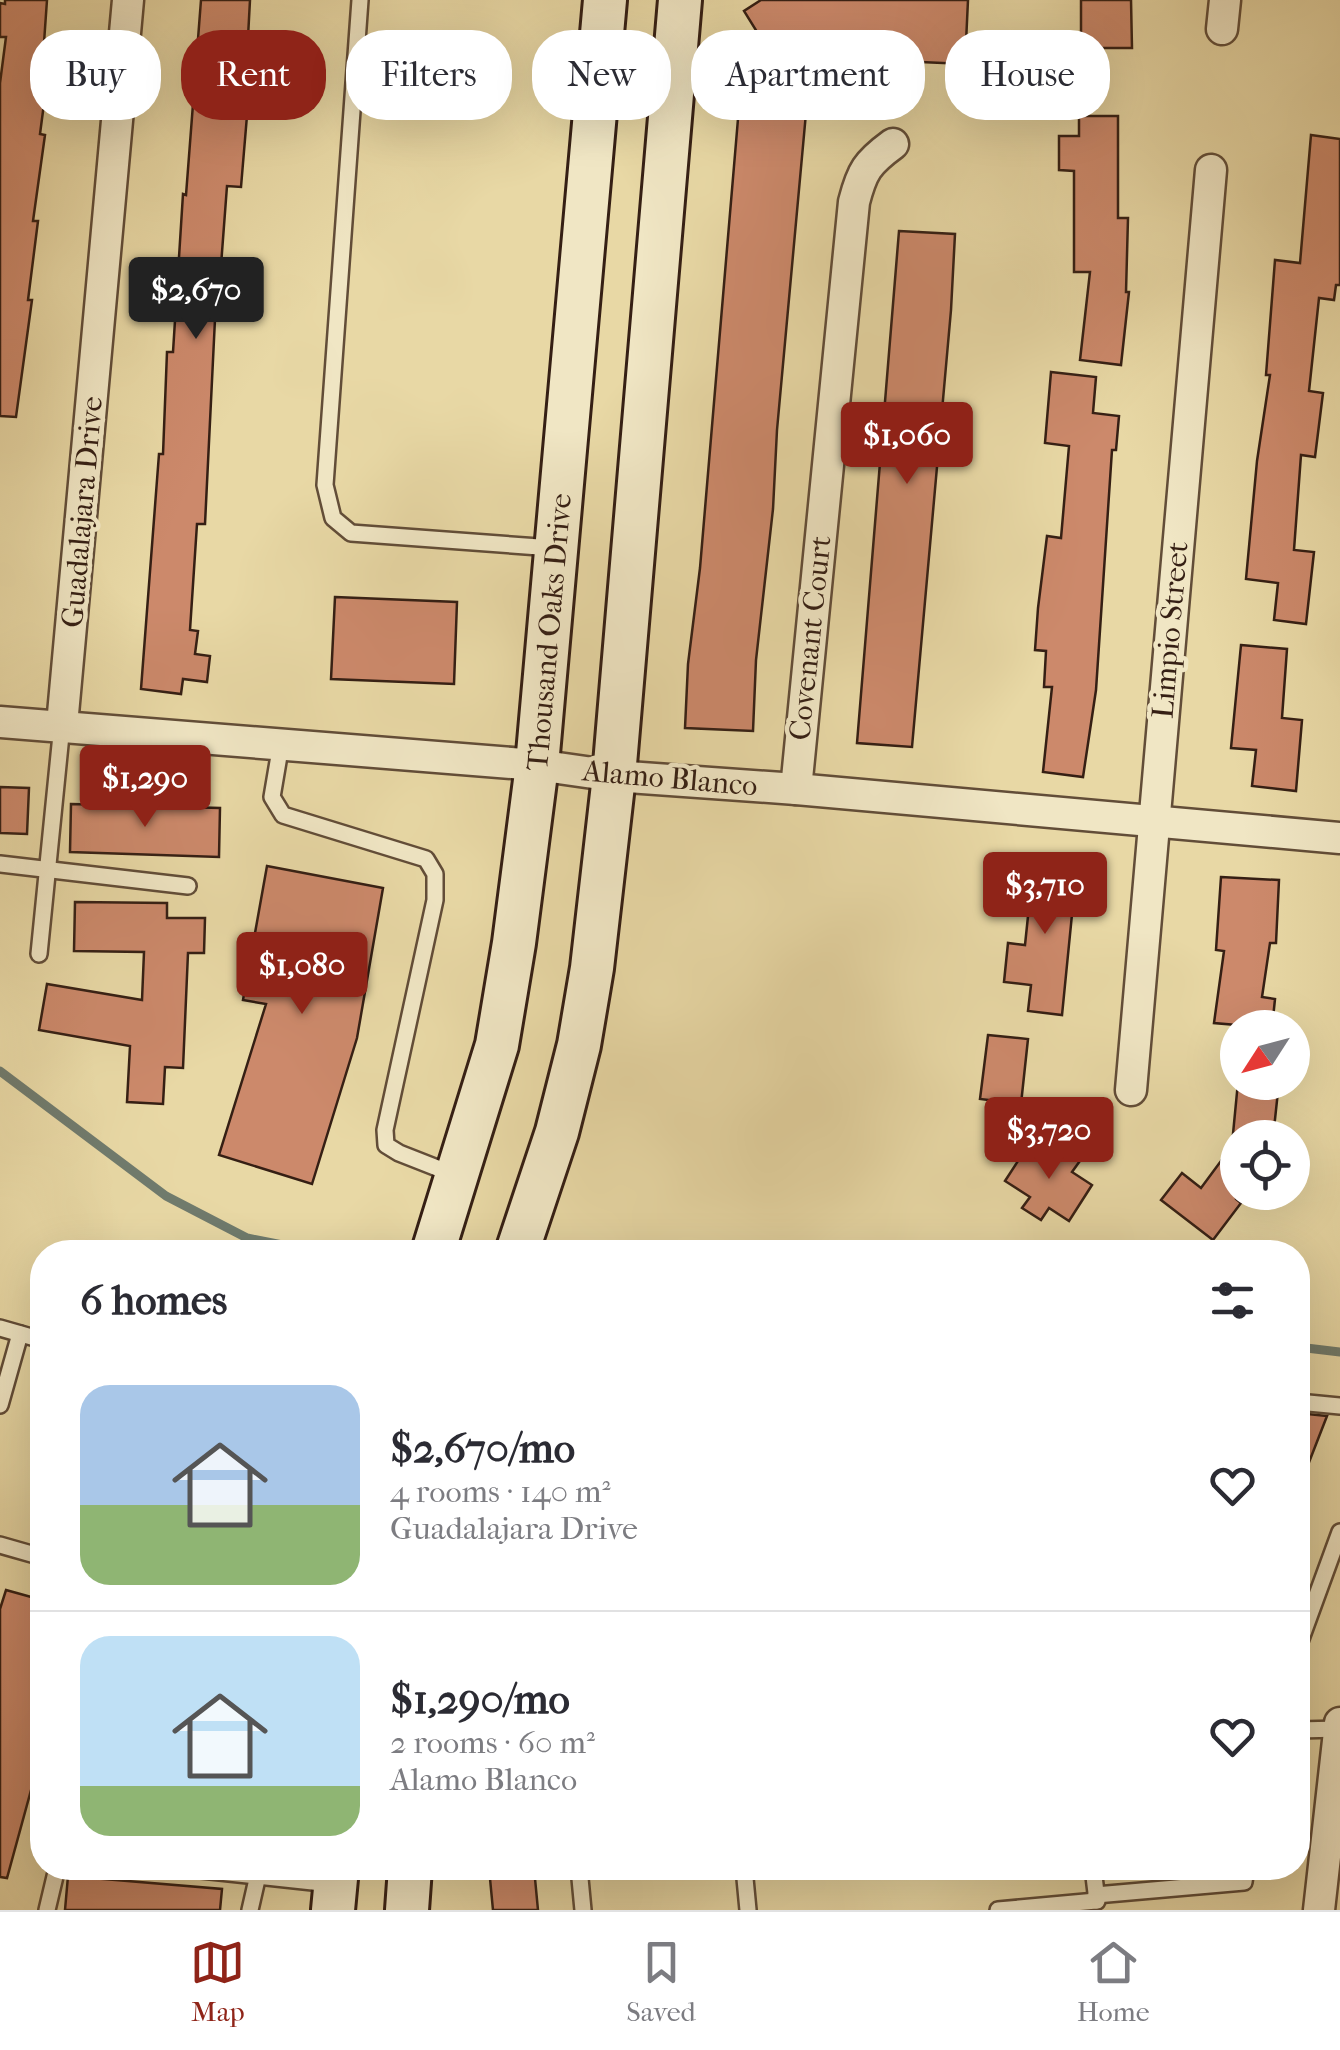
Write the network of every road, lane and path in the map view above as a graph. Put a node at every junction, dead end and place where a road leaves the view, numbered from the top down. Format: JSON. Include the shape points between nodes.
{"nodes":[{"id":1,"x":128,"y":0,"type":"edge"},
{"id":2,"x":360,"y":0,"type":"edge"},
{"id":3,"x":605,"y":0,"type":"edge"},
{"id":4,"x":680,"y":0,"type":"edge"},
{"id":5,"x":893,"y":144,"type":"dead end"},
{"id":6,"x":1211,"y":170,"type":"dead end"},
{"id":7,"x":556,"y":549,"type":"junction"},
{"id":8,"x":0,"y":722,"type":"edge"},
{"id":9,"x":62,"y":725,"type":"junction"},
{"id":10,"x":281,"y":744,"type":"junction"},
{"id":11,"x":537,"y":765,"type":"junction"},
{"id":12,"x":614,"y":776,"type":"junction"},
{"id":13,"x":796,"y":789,"type":"junction"},
{"id":14,"x":1153,"y":823,"type":"junction"},
{"id":15,"x":1340,"y":838,"type":"edge"},
{"id":16,"x":0,"y":864,"type":"edge"},
{"id":17,"x":47,"y":868,"type":"junction"},
{"id":18,"x":188,"y":886,"type":"dead end"},
{"id":19,"x":39,"y":954,"type":"dead end"},
{"id":20,"x":1131,"y":1090,"type":"dead end"},
{"id":21,"x":459,"y":1176,"type":"junction"},
{"id":22,"x":438,"y":1240,"type":"edge"},
{"id":23,"x":521,"y":1240,"type":"edge"},
{"id":24,"x":0,"y":1328,"type":"edge"},
{"id":25,"x":20,"y":1334,"type":"junction"},
{"id":26,"x":30,"y":1337,"type":"edge"},
{"id":27,"x":1310,"y":1403,"type":"edge"},
{"id":28,"x":0,"y":1405,"type":"edge"},
{"id":29,"x":1340,"y":1406,"type":"edge"},
{"id":30,"x":1340,"y":1532,"type":"edge"},
{"id":31,"x":0,"y":1545,"type":"edge"},
{"id":32,"x":30,"y":1554,"type":"edge"},
{"id":33,"x":1310,"y":1614,"type":"edge"},
{"id":34,"x":1339,"y":1727,"type":"edge"},
{"id":35,"x":1310,"y":1729,"type":"edge"},
{"id":36,"x":1333,"y":1838,"type":"edge"},
{"id":37,"x":54,"y":1880,"type":"edge"},
{"id":38,"x":257,"y":1880,"type":"edge"},
{"id":39,"x":284,"y":1880,"type":"edge"},
{"id":40,"x":409,"y":1880,"type":"edge"},
{"id":41,"x":580,"y":1880,"type":"edge"},
{"id":42,"x":745,"y":1880,"type":"edge"},
{"id":43,"x":1244,"y":1880,"type":"edge"},
{"id":44,"x":335,"y":1888,"type":"edge"},
{"id":45,"x":1096,"y":1902,"type":"edge"},
{"id":46,"x":47,"y":1910,"type":"edge"},
{"id":47,"x":250,"y":1910,"type":"edge"},
{"id":48,"x":407,"y":1910,"type":"edge"},
{"id":49,"x":583,"y":1910,"type":"edge"},
{"id":50,"x":748,"y":1910,"type":"edge"},
{"id":51,"x":998,"y":1910,"type":"edge"},
{"id":52,"x":1319,"y":1910,"type":"edge"}],
"edges":[{"from":1,"to":9,"type":"street","name":"Guadalajara Drive"},
{"from":2,"to":7,"type":"lane","via":[[326,485],[332,518],[351,533]]},
{"from":3,"to":7,"type":"main road","name":"Thousand Oaks Drive"},
{"from":4,"to":12,"type":"main road"},
{"from":5,"to":13,"type":"street","name":"Covenant Court","via":[[870,162],[854,202]]},
{"from":6,"to":14,"type":"street","name":"Limpio Street"},
{"from":7,"to":11,"type":"main road","name":"Thousand Oaks Drive"},
{"from":8,"to":9,"type":"street","name":"Alamo Blanco"},
{"from":9,"to":10,"type":"street","name":"Alamo Blanco"},
{"from":9,"to":17,"type":"lane"},
{"from":10,"to":11,"type":"street","name":"Alamo Blanco"},
{"from":10,"to":21,"type":"lane","via":[[272,798],[284,815],[426,859],[436,874],[384,1130],[386,1145],[399,1153]]},
{"from":11,"to":12,"type":"street","name":"Alamo Blanco"},
{"from":11,"to":21,"type":"main road","name":"Thousand Oaks Drive","via":[[498,1046]]},
{"from":12,"to":13,"type":"street","name":"Alamo Blanco"},
{"from":12,"to":23,"type":"main road","via":[[579,1045]]},
{"from":13,"to":14,"type":"street","name":"Alamo Blanco"},
{"from":14,"to":15,"type":"street","name":"Alamo Blanco"},
{"from":14,"to":20,"type":"street","name":"Limpio Street"},
{"from":16,"to":17,"type":"lane"},
{"from":17,"to":18,"type":"lane"},
{"from":17,"to":19,"type":"lane"},
{"from":21,"to":22,"type":"main road","name":"Thousand Oaks Drive"},
{"from":24,"to":25,"type":"lane"},
{"from":25,"to":26,"type":"lane"},
{"from":25,"to":28,"type":"lane"},
{"from":27,"to":29,"type":"lane"},
{"from":30,"to":33,"type":"lane"},
{"from":31,"to":32,"type":"lane"},
{"from":34,"to":35,"type":"lane"},
{"from":34,"to":36,"type":"street"},
{"from":36,"to":52,"type":"street"},
{"from":37,"to":46,"type":"lane"},
{"from":38,"to":47,"type":"lane"},
{"from":39,"to":44,"type":"lane"},
{"from":40,"to":48,"type":"main road"},
{"from":41,"to":49,"type":"lane"},
{"from":42,"to":50,"type":"lane"},
{"from":43,"to":45,"type":"lane"},
{"from":45,"to":51,"type":"lane"}]}
